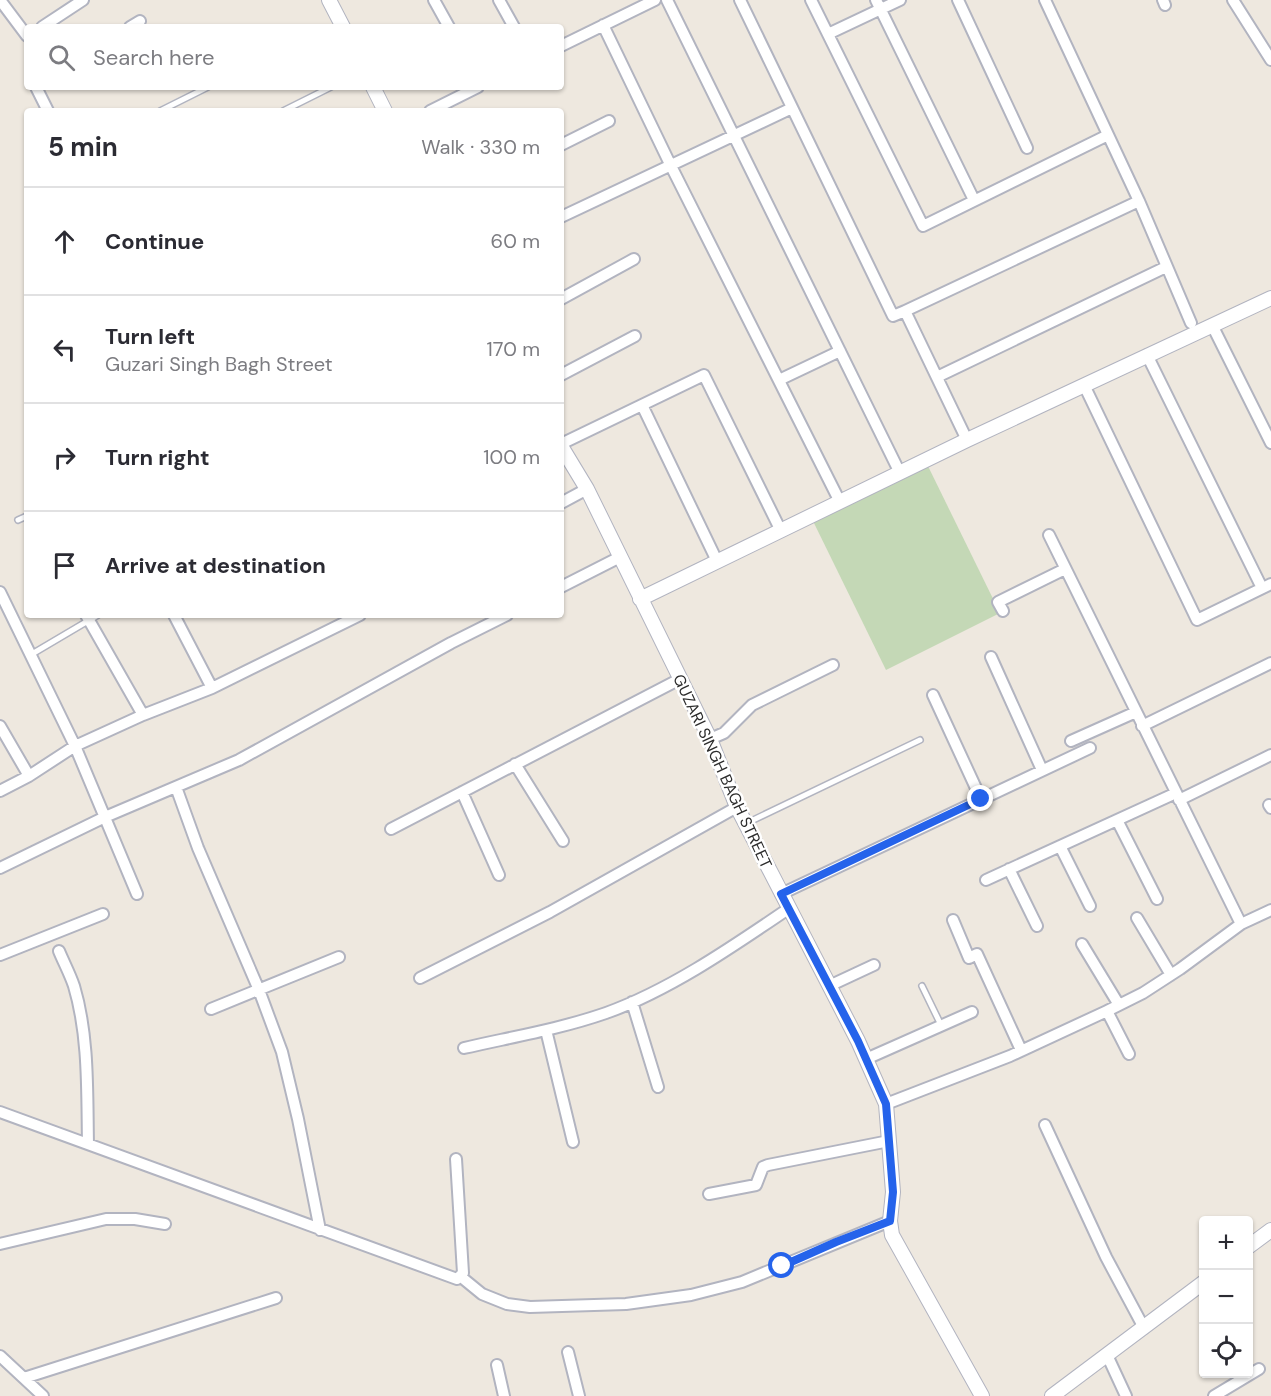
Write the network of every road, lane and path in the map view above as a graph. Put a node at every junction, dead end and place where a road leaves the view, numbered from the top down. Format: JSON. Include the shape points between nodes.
{"nodes":[{"id":1,"x":0,"y":0,"type":"edge"},
{"id":2,"x":83,"y":0,"type":"edge"},
{"id":3,"x":329,"y":0,"type":"edge"},
{"id":4,"x":434,"y":0,"type":"edge"},
{"id":5,"x":499,"y":0,"type":"edge"},
{"id":6,"x":655,"y":0,"type":"edge"},
{"id":7,"x":667,"y":0,"type":"edge"},
{"id":8,"x":740,"y":0,"type":"edge"},
{"id":9,"x":811,"y":0,"type":"edge"},
{"id":10,"x":900,"y":0,"type":"edge"},
{"id":11,"x":958,"y":0,"type":"edge"},
{"id":12,"x":1045,"y":0,"type":"edge"},
{"id":13,"x":1233,"y":0,"type":"edge"},
{"id":14,"x":878,"y":5,"type":"edge"},
{"id":15,"x":140,"y":21,"type":"dead end"},
{"id":16,"x":47,"y":24,"type":"edge"},
{"id":17,"x":135,"y":24,"type":"edge"},
{"id":18,"x":338,"y":24,"type":"edge"},
{"id":19,"x":447,"y":24,"type":"edge"},
{"id":20,"x":512,"y":24,"type":"edge"},
{"id":21,"x":603,"y":25,"type":"junction"},
{"id":22,"x":24,"y":32,"type":"edge"},
{"id":23,"x":828,"y":34,"type":"junction"},
{"id":24,"x":564,"y":44,"type":"edge"},
{"id":25,"x":1267,"y":44,"type":"edge"},
{"id":26,"x":1271,"y":60,"type":"edge"},
{"id":27,"x":38,"y":90,"type":"edge"},
{"id":28,"x":202,"y":90,"type":"edge"},
{"id":29,"x":325,"y":90,"type":"edge"},
{"id":30,"x":374,"y":90,"type":"edge"},
{"id":31,"x":472,"y":90,"type":"edge"},
{"id":32,"x":46,"y":108,"type":"edge"},
{"id":33,"x":166,"y":108,"type":"edge"},
{"id":34,"x":289,"y":108,"type":"edge"},
{"id":35,"x":384,"y":108,"type":"edge"},
{"id":36,"x":436,"y":108,"type":"edge"},
{"id":37,"x":792,"y":108,"type":"junction"},
{"id":38,"x":609,"y":121,"type":"dead end"},
{"id":39,"x":734,"y":135,"type":"junction"},
{"id":40,"x":1108,"y":135,"type":"junction"},
{"id":41,"x":564,"y":144,"type":"edge"},
{"id":42,"x":1027,"y":148,"type":"dead end"},
{"id":43,"x":670,"y":164,"type":"junction"},
{"id":44,"x":974,"y":200,"type":"junction"},
{"id":45,"x":1139,"y":201,"type":"junction"},
{"id":46,"x":564,"y":216,"type":"edge"},
{"id":47,"x":634,"y":259,"type":"dead end"},
{"id":48,"x":1166,"y":267,"type":"junction"},
{"id":49,"x":564,"y":297,"type":"edge"},
{"id":50,"x":1271,"y":298,"type":"edge"},
{"id":51,"x":905,"y":311,"type":"junction"},
{"id":52,"x":1191,"y":323,"type":"dead end"},
{"id":53,"x":1212,"y":326,"type":"junction"},
{"id":54,"x":635,"y":336,"type":"dead end"},
{"id":55,"x":840,"y":351,"type":"junction"},
{"id":56,"x":1147,"y":355,"type":"junction"},
{"id":57,"x":564,"y":373,"type":"edge"},
{"id":58,"x":937,"y":376,"type":"junction"},
{"id":59,"x":778,"y":380,"type":"junction"},
{"id":60,"x":1084,"y":385,"type":"junction"},
{"id":61,"x":642,"y":405,"type":"junction"},
{"id":62,"x":967,"y":440,"type":"junction"},
{"id":63,"x":1271,"y":443,"type":"edge"},
{"id":64,"x":564,"y":444,"type":"edge"},
{"id":65,"x":564,"y":450,"type":"edge"},
{"id":66,"x":900,"y":472,"type":"junction"},
{"id":67,"x":587,"y":489,"type":"junction"},
{"id":68,"x":564,"y":501,"type":"edge"},
{"id":69,"x":840,"y":502,"type":"junction"},
{"id":70,"x":24,"y":517,"type":"edge"},
{"id":71,"x":18,"y":520,"type":"dead end"},
{"id":72,"x":781,"y":531,"type":"junction"},
{"id":73,"x":1049,"y":535,"type":"dead end"},
{"id":74,"x":620,"y":557,"type":"junction"},
{"id":75,"x":717,"y":561,"type":"junction"},
{"id":76,"x":1065,"y":568,"type":"junction"},
{"id":77,"x":564,"y":585,"type":"edge"},
{"id":78,"x":1266,"y":586,"type":"edge"},
{"id":79,"x":0,"y":592,"type":"edge"},
{"id":80,"x":640,"y":599,"type":"junction"},
{"id":81,"x":1003,"y":611,"type":"dead end"},
{"id":82,"x":176,"y":618,"type":"edge"},
{"id":83,"x":354,"y":618,"type":"edge"},
{"id":84,"x":501,"y":618,"type":"edge"},
{"id":85,"x":87,"y":619,"type":"edge"},
{"id":86,"x":32,"y":654,"type":"junction"},
{"id":87,"x":992,"y":657,"type":"dead end"},
{"id":88,"x":1271,"y":663,"type":"edge"},
{"id":89,"x":833,"y":665,"type":"dead end"},
{"id":90,"x":680,"y":679,"type":"junction"},
{"id":91,"x":212,"y":688,"type":"junction"},
{"id":92,"x":933,"y":695,"type":"dead end"},
{"id":93,"x":1136,"y":712,"type":"junction"},
{"id":94,"x":143,"y":715,"type":"junction"},
{"id":95,"x":0,"y":726,"type":"edge"},
{"id":96,"x":1142,"y":726,"type":"junction"},
{"id":97,"x":710,"y":740,"type":"junction"},
{"id":98,"x":920,"y":740,"type":"dead end"},
{"id":99,"x":1071,"y":741,"type":"dead end"},
{"id":100,"x":75,"y":746,"type":"junction"},
{"id":101,"x":1090,"y":748,"type":"dead end"},
{"id":102,"x":1271,"y":755,"type":"edge"},
{"id":103,"x":515,"y":764,"type":"junction"},
{"id":104,"x":1042,"y":770,"type":"junction"},
{"id":105,"x":29,"y":776,"type":"junction"},
{"id":106,"x":176,"y":787,"type":"junction"},
{"id":107,"x":0,"y":791,"type":"edge"},
{"id":108,"x":462,"y":792,"type":"junction"},
{"id":109,"x":1178,"y":797,"type":"junction"},
{"id":110,"x":981,"y":799,"type":"junction"},
{"id":111,"x":737,"y":807,"type":"junction"},
{"id":112,"x":105,"y":817,"type":"junction"},
{"id":113,"x":1117,"y":820,"type":"junction"},
{"id":114,"x":746,"y":824,"type":"junction"},
{"id":115,"x":391,"y":829,"type":"dead end"},
{"id":116,"x":563,"y":840,"type":"dead end"},
{"id":117,"x":1060,"y":846,"type":"junction"},
{"id":118,"x":0,"y":868,"type":"edge"},
{"id":119,"x":1009,"y":869,"type":"junction"},
{"id":120,"x":499,"y":875,"type":"dead end"},
{"id":121,"x":986,"y":880,"type":"dead end"},
{"id":122,"x":137,"y":894,"type":"dead end"},
{"id":123,"x":781,"y":894,"type":"junction"},
{"id":124,"x":1157,"y":899,"type":"dead end"},
{"id":125,"x":1090,"y":906,"type":"dead end"},
{"id":126,"x":788,"y":909,"type":"junction"},
{"id":127,"x":1271,"y":910,"type":"edge"},
{"id":128,"x":103,"y":914,"type":"dead end"},
{"id":129,"x":1137,"y":918,"type":"dead end"},
{"id":130,"x":953,"y":920,"type":"dead end"},
{"id":131,"x":1240,"y":924,"type":"junction"},
{"id":132,"x":1037,"y":926,"type":"dead end"},
{"id":133,"x":1082,"y":944,"type":"dead end"},
{"id":134,"x":59,"y":951,"type":"dead end"},
{"id":135,"x":0,"y":956,"type":"edge"},
{"id":136,"x":339,"y":957,"type":"dead end"},
{"id":137,"x":874,"y":964,"type":"dead end"},
{"id":138,"x":1171,"y":975,"type":"junction"},
{"id":139,"x":420,"y":978,"type":"dead end"},
{"id":140,"x":829,"y":986,"type":"junction"},
{"id":141,"x":922,"y":986,"type":"dead end"},
{"id":142,"x":259,"y":990,"type":"junction"},
{"id":143,"x":632,"y":1002,"type":"junction"},
{"id":144,"x":1119,"y":1005,"type":"junction"},
{"id":145,"x":211,"y":1009,"type":"dead end"},
{"id":146,"x":1107,"y":1011,"type":"junction"},
{"id":147,"x":972,"y":1012,"type":"dead end"},
{"id":148,"x":942,"y":1025,"type":"junction"},
{"id":149,"x":546,"y":1030,"type":"junction"},
{"id":150,"x":464,"y":1048,"type":"dead end"},
{"id":151,"x":1021,"y":1050,"type":"junction"},
{"id":152,"x":1129,"y":1054,"type":"dead end"},
{"id":153,"x":866,"y":1059,"type":"junction"},
{"id":154,"x":658,"y":1087,"type":"dead end"},
{"id":155,"x":886,"y":1104,"type":"junction"},
{"id":156,"x":0,"y":1112,"type":"edge"},
{"id":157,"x":1045,"y":1125,"type":"dead end"},
{"id":158,"x":889,"y":1141,"type":"junction"},
{"id":159,"x":573,"y":1142,"type":"dead end"},
{"id":160,"x":88,"y":1144,"type":"junction"},
{"id":161,"x":456,"y":1159,"type":"dead end"},
{"id":162,"x":709,"y":1194,"type":"dead end"},
{"id":163,"x":890,"y":1221,"type":"junction"},
{"id":164,"x":165,"y":1224,"type":"dead end"},
{"id":165,"x":320,"y":1230,"type":"junction"},
{"id":166,"x":1271,"y":1230,"type":"edge"},
{"id":167,"x":1253,"y":1243,"type":"edge"},
{"id":168,"x":0,"y":1244,"type":"edge"},
{"id":169,"x":460,"y":1276,"type":"junction"},
{"id":170,"x":1199,"y":1285,"type":"edge"},
{"id":171,"x":276,"y":1298,"type":"dead end"},
{"id":172,"x":1144,"y":1328,"type":"junction"},
{"id":173,"x":568,"y":1352,"type":"dead end"},
{"id":174,"x":1107,"y":1355,"type":"junction"},
{"id":175,"x":0,"y":1356,"type":"edge"},
{"id":176,"x":497,"y":1365,"type":"dead end"},
{"id":177,"x":1259,"y":1369,"type":"dead end"},
{"id":178,"x":24,"y":1378,"type":"junction"},
{"id":179,"x":43,"y":1396,"type":"edge"},
{"id":180,"x":504,"y":1396,"type":"edge"},
{"id":181,"x":579,"y":1396,"type":"edge"},
{"id":182,"x":982,"y":1396,"type":"edge"},
{"id":183,"x":1052,"y":1396,"type":"edge"},
{"id":184,"x":1126,"y":1396,"type":"edge"},
{"id":185,"x":1214,"y":1396,"type":"edge"}],
"edges":[{"from":1,"to":22,"type":"street"},
{"from":2,"to":16,"type":"street"},
{"from":3,"to":18,"type":"street"},
{"from":4,"to":19,"type":"street"},
{"from":5,"to":20,"type":"street"},
{"from":6,"to":21,"type":"street"},
{"from":7,"to":39,"type":"street"},
{"from":8,"to":37,"type":"street"},
{"from":9,"to":23,"type":"street"},
{"from":10,"to":14,"type":"street"},
{"from":11,"to":42,"type":"street"},
{"from":12,"to":40,"type":"street"},
{"from":13,"to":25,"type":"street"},
{"from":14,"to":23,"type":"street"},
{"from":14,"to":44,"type":"street"},
{"from":15,"to":17,"type":"street"},
{"from":21,"to":24,"type":"street"},
{"from":21,"to":43,"type":"street"},
{"from":23,"to":44,"type":"street","via":[[921,224],[926,226]]},
{"from":25,"to":26,"type":"street"},
{"from":27,"to":32,"type":"street"},
{"from":28,"to":33,"type":"lane"},
{"from":29,"to":34,"type":"lane"},
{"from":30,"to":35,"type":"street"},
{"from":31,"to":36,"type":"street"},
{"from":37,"to":39,"type":"street"},
{"from":37,"to":51,"type":"street","via":[[893,316]]},
{"from":38,"to":41,"type":"street"},
{"from":39,"to":43,"type":"street"},
{"from":39,"to":55,"type":"street"},
{"from":40,"to":44,"type":"street"},
{"from":40,"to":45,"type":"street"},
{"from":43,"to":46,"type":"street"},
{"from":43,"to":59,"type":"street"},
{"from":45,"to":48,"type":"street"},
{"from":45,"to":51,"type":"street"},
{"from":47,"to":49,"type":"street"},
{"from":48,"to":52,"type":"street"},
{"from":48,"to":58,"type":"street"},
{"from":50,"to":53,"type":"street"},
{"from":51,"to":58,"type":"street"},
{"from":53,"to":56,"type":"street"},
{"from":53,"to":63,"type":"street"},
{"from":54,"to":57,"type":"street"},
{"from":55,"to":59,"type":"street"},
{"from":55,"to":66,"type":"street"},
{"from":56,"to":60,"type":"street"},
{"from":56,"to":78,"type":"street"},
{"from":58,"to":62,"type":"street"},
{"from":59,"to":69,"type":"street"},
{"from":60,"to":62,"type":"street"},
{"from":60,"to":78,"type":"street","via":[[1197,620]]},
{"from":61,"to":64,"type":"street"},
{"from":61,"to":72,"type":"street","via":[[704,375]]},
{"from":61,"to":75,"type":"street"},
{"from":62,"to":66,"type":"street"},
{"from":65,"to":67,"type":"street","name":"GUZARI SINGH BAGH STREET"},
{"from":66,"to":69,"type":"street"},
{"from":67,"to":68,"type":"street"},
{"from":67,"to":74,"type":"street","name":"GUZARI SINGH BAGH STREET"},
{"from":69,"to":72,"type":"street"},
{"from":70,"to":71,"type":"lane"},
{"from":72,"to":75,"type":"street"},
{"from":73,"to":76,"type":"street"},
{"from":74,"to":77,"type":"street"},
{"from":74,"to":80,"type":"street","name":"GUZARI SINGH BAGH STREET"},
{"from":75,"to":80,"type":"street"},
{"from":76,"to":81,"type":"street","via":[[998,602]]},
{"from":76,"to":93,"type":"street"},
{"from":79,"to":86,"type":"street"},
{"from":80,"to":90,"type":"street","name":"GUZARI SINGH BAGH STREET"},
{"from":82,"to":91,"type":"street"},
{"from":83,"to":91,"type":"street"},
{"from":84,"to":106,"type":"street","via":[[239,760]]},
{"from":85,"to":86,"type":"lane"},
{"from":85,"to":94,"type":"street"},
{"from":86,"to":100,"type":"street"},
{"from":87,"to":104,"type":"street"},
{"from":88,"to":96,"type":"street"},
{"from":89,"to":97,"type":"street","via":[[752,705],[724,733]]},
{"from":90,"to":97,"type":"street","name":"GUZARI SINGH BAGH STREET"},
{"from":90,"to":103,"type":"street"},
{"from":91,"to":94,"type":"street"},
{"from":92,"to":110,"type":"street"},
{"from":93,"to":96,"type":"street"},
{"from":93,"to":99,"type":"street"},
{"from":94,"to":100,"type":"street"},
{"from":95,"to":105,"type":"street"},
{"from":96,"to":109,"type":"street"},
{"from":97,"to":111,"type":"street","name":"GUZARI SINGH BAGH STREET"},
{"from":98,"to":114,"type":"lane"},
{"from":100,"to":105,"type":"street"},
{"from":100,"to":112,"type":"street"},
{"from":101,"to":104,"type":"street"},
{"from":102,"to":109,"type":"street"},
{"from":103,"to":108,"type":"street"},
{"from":103,"to":116,"type":"street"},
{"from":104,"to":110,"type":"street"},
{"from":105,"to":107,"type":"street"},
{"from":106,"to":112,"type":"street"},
{"from":106,"to":142,"type":"street"},
{"from":108,"to":115,"type":"street"},
{"from":108,"to":120,"type":"street"},
{"from":109,"to":113,"type":"street"},
{"from":109,"to":131,"type":"street"},
{"from":110,"to":123,"type":"street"},
{"from":111,"to":114,"type":"street","name":"GUZARI SINGH BAGH STREET"},
{"from":111,"to":139,"type":"street","via":[[550,912]]},
{"from":112,"to":118,"type":"street"},
{"from":112,"to":122,"type":"street"},
{"from":113,"to":117,"type":"street"},
{"from":113,"to":124,"type":"street"},
{"from":114,"to":123,"type":"street","name":"GUZARI SINGH BAGH STREET"},
{"from":117,"to":119,"type":"street"},
{"from":117,"to":125,"type":"street"},
{"from":119,"to":121,"type":"street"},
{"from":119,"to":132,"type":"street"},
{"from":123,"to":126,"type":"street","name":"GUZARI SINGH BAGH STREET"},
{"from":126,"to":140,"type":"street","name":"GUZARI SINGH BAGH STREET"},
{"from":126,"to":143,"type":"street","via":[[732,948]]},
{"from":127,"to":131,"type":"street"},
{"from":128,"to":135,"type":"street"},
{"from":129,"to":138,"type":"street"},
{"from":130,"to":151,"type":"street","via":[[969,958],[977,954]]},
{"from":131,"to":138,"type":"street"},
{"from":133,"to":144,"type":"street"},
{"from":134,"to":160,"type":"street","via":[[81,1015]]},
{"from":136,"to":142,"type":"street"},
{"from":137,"to":140,"type":"street"},
{"from":138,"to":144,"type":"street"},
{"from":140,"to":153,"type":"street","name":"GUZARI SINGH BAGH STREET"},
{"from":141,"to":148,"type":"lane"},
{"from":142,"to":145,"type":"street"},
{"from":142,"to":165,"type":"street","via":[[282,1052]]},
{"from":143,"to":149,"type":"street"},
{"from":143,"to":154,"type":"street"},
{"from":144,"to":146,"type":"street"},
{"from":146,"to":151,"type":"street"},
{"from":146,"to":152,"type":"street"},
{"from":147,"to":148,"type":"street"},
{"from":148,"to":153,"type":"street"},
{"from":149,"to":150,"type":"street"},
{"from":149,"to":159,"type":"street"},
{"from":151,"to":155,"type":"street"},
{"from":153,"to":155,"type":"street","name":"GUZARI SINGH BAGH STREET"},
{"from":155,"to":158,"type":"street","name":"GUZARI SINGH BAGH STREET"},
{"from":156,"to":160,"type":"street"},
{"from":157,"to":172,"type":"street","via":[[1106,1257]]},
{"from":158,"to":162,"type":"street","via":[[768,1165],[763,1167],[756,1185]]},
{"from":158,"to":163,"type":"street","name":"GUZARI SINGH BAGH STREET","via":[[893,1192]]},
{"from":160,"to":165,"type":"street"},
{"from":161,"to":169,"type":"street","via":[[464,1273]]},
{"from":163,"to":169,"type":"street","via":[[742,1282],[691,1295],[626,1304],[507,1304],[482,1294]]},
{"from":163,"to":182,"type":"street","name":"GUZARI SINGH BAGH STREET","via":[[892,1235]]},
{"from":164,"to":168,"type":"street","via":[[106,1219]]},
{"from":165,"to":169,"type":"street","via":[[457,1279]]},
{"from":166,"to":167,"type":"street"},
{"from":170,"to":172,"type":"street"},
{"from":171,"to":178,"type":"street"},
{"from":172,"to":174,"type":"street"},
{"from":173,"to":181,"type":"street"},
{"from":174,"to":183,"type":"street"},
{"from":174,"to":184,"type":"street"},
{"from":175,"to":178,"type":"street"},
{"from":176,"to":180,"type":"street"},
{"from":177,"to":185,"type":"street"},
{"from":178,"to":179,"type":"street"}]}
